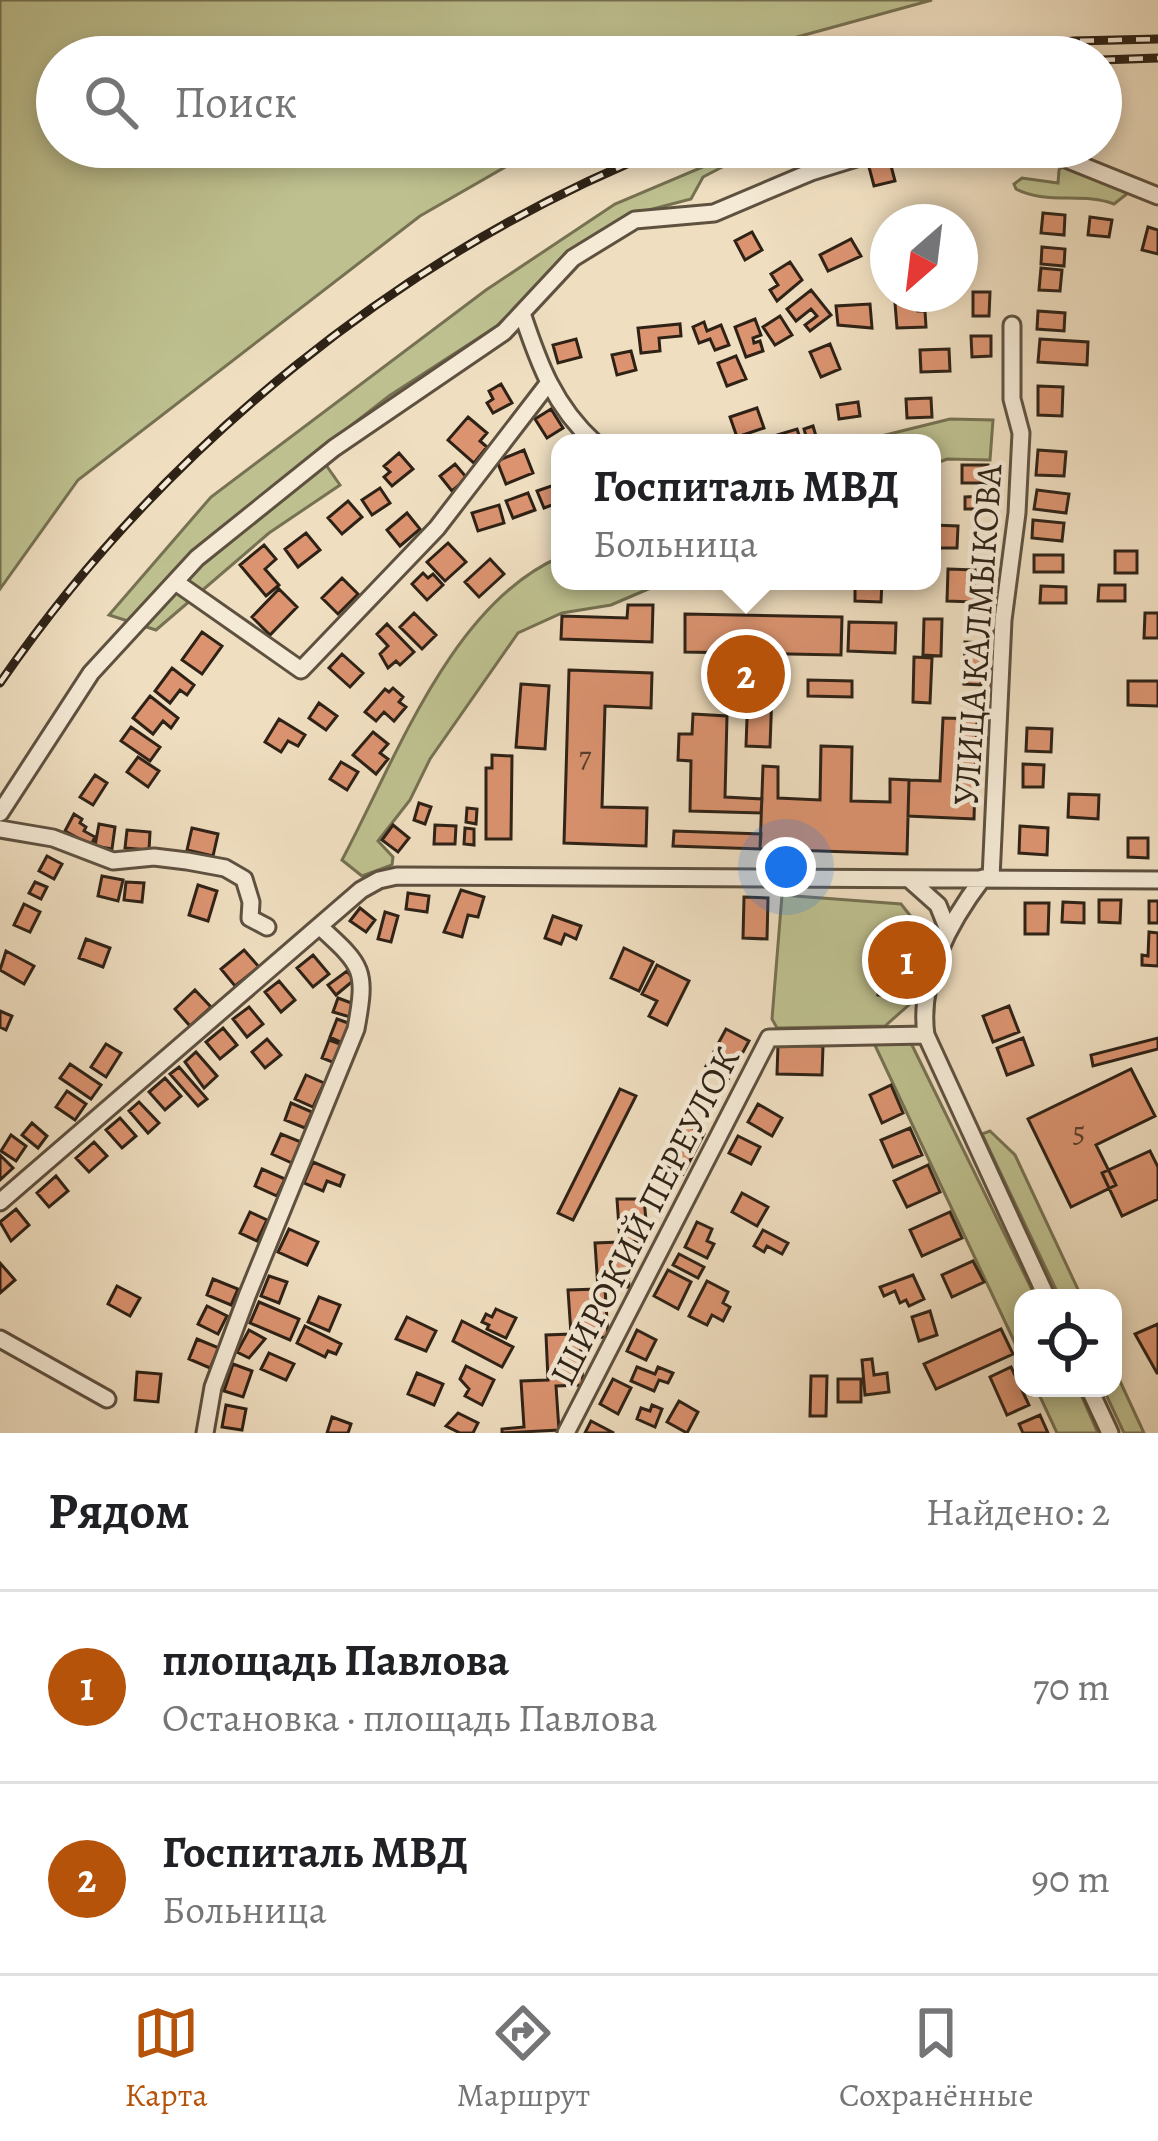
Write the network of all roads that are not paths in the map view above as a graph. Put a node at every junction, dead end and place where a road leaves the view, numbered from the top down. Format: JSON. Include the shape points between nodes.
{"nodes":[{"id":1,"x":824,"y":168,"type":"edge"},
{"id":2,"x":1088,"y":168,"type":"edge"},
{"id":3,"x":1158,"y":196,"type":"edge"},
{"id":4,"x":521,"y":313,"type":"junction"},
{"id":5,"x":1012,"y":325,"type":"dead end"},
{"id":6,"x":547,"y":386,"type":"junction"},
{"id":7,"x":585,"y":434,"type":"edge"},
{"id":8,"x":177,"y":583,"type":"junction"},
{"id":9,"x":0,"y":813,"type":"edge"},
{"id":10,"x":0,"y":829,"type":"edge"},
{"id":11,"x":987,"y":878,"type":"junction"},
{"id":12,"x":909,"y":880,"type":"junction"},
{"id":13,"x":1158,"y":880,"type":"edge"},
{"id":14,"x":319,"y":926,"type":"junction"},
{"id":15,"x":267,"y":927,"type":"dead end"},
{"id":16,"x":948,"y":930,"type":"junction"},
{"id":17,"x":926,"y":1035,"type":"junction"},
{"id":18,"x":0,"y":1202,"type":"edge"},
{"id":19,"x":1043,"y":1289,"type":"edge"},
{"id":20,"x":0,"y":1339,"type":"edge"},
{"id":21,"x":1093,"y":1397,"type":"edge"},
{"id":22,"x":106,"y":1399,"type":"dead end"},
{"id":23,"x":205,"y":1433,"type":"edge"},
{"id":24,"x":566,"y":1433,"type":"edge"},
{"id":25,"x":1110,"y":1433,"type":"edge"}],
"edges":[{"from":1,"to":4,"type":"street","via":[[714,214],[635,220],[573,258]]},
{"from":2,"to":3,"type":"street"},
{"from":4,"to":6,"type":"street"},
{"from":4,"to":8,"type":"street","via":[[334,448]]},
{"from":5,"to":11,"type":"street","name":"УЛИЦА КАЛМЫКОВА","via":[[1012,399],[1021,433]]},
{"from":6,"to":7,"type":"street"},
{"from":6,"to":8,"type":"street","via":[[437,528],[301,670]]},
{"from":8,"to":9,"type":"street","via":[[92,673]]},
{"from":10,"to":15,"type":"street","via":[[113,861],[154,857],[225,868],[244,879],[250,918]]},
{"from":11,"to":12,"type":"street"},
{"from":11,"to":13,"type":"street"},
{"from":11,"to":16,"type":"street"},
{"from":12,"to":14,"type":"street","via":[[397,876],[361,890]]},
{"from":12,"to":16,"type":"street","via":[[938,904]]},
{"from":14,"to":18,"type":"street"},
{"from":14,"to":23,"type":"street","via":[[359,968],[364,989],[356,1029],[247,1296]]},
{"from":16,"to":17,"type":"street"},
{"from":17,"to":19,"type":"street"},
{"from":17,"to":24,"type":"street","name":"ШИРОКИЙ ПЕРЕУЛОК","via":[[769,1038]]},
{"from":20,"to":22,"type":"street"},
{"from":21,"to":25,"type":"street"}]}
